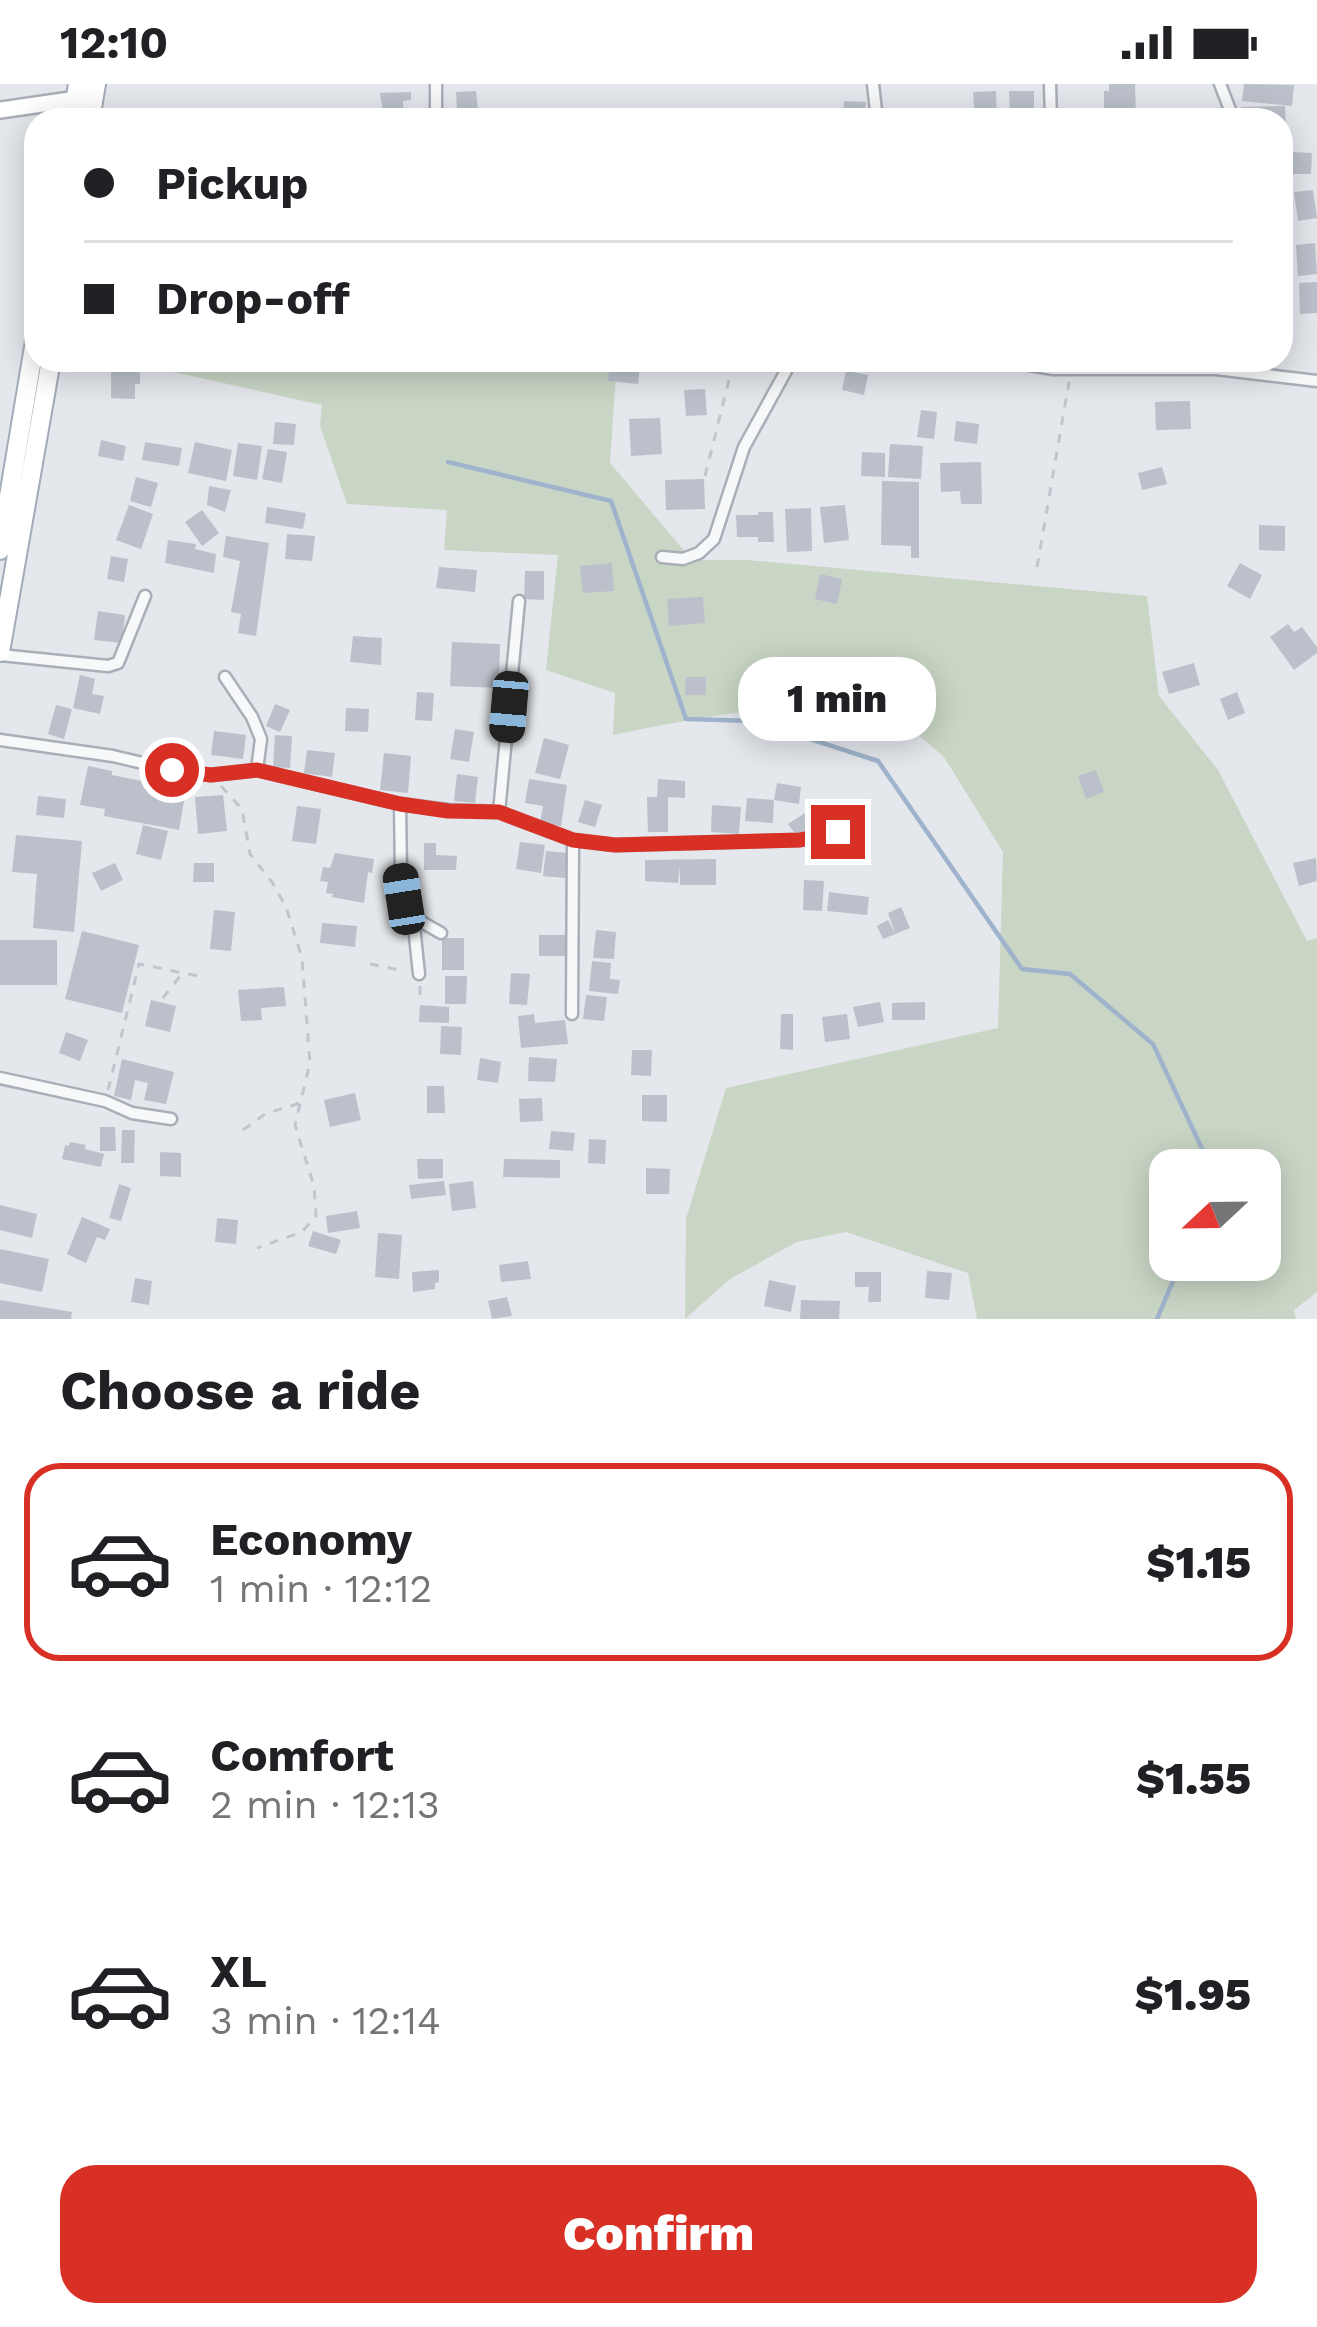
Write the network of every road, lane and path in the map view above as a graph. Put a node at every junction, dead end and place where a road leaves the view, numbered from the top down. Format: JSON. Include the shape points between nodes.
{"nodes":[{"id":1,"x":86,"y":91,"type":"edge"},
{"id":2,"x":0,"y":110,"type":"edge"},
{"id":3,"x":30,"y":372,"type":"edge"},
{"id":4,"x":49,"y":372,"type":"edge"},
{"id":5,"x":731,"y":372,"type":"edge"},
{"id":6,"x":785,"y":372,"type":"edge"},
{"id":7,"x":1071,"y":372,"type":"edge"},
{"id":8,"x":1264,"y":372,"type":"edge"},
{"id":9,"x":1317,"y":381,"type":"edge"},
{"id":10,"x":706,"y":476,"type":"dead end"},
{"id":11,"x":0,"y":550,"type":"edge"},
{"id":12,"x":662,"y":557,"type":"dead end"},
{"id":13,"x":1037,"y":567,"type":"dead end"},
{"id":14,"x":145,"y":596,"type":"dead end"},
{"id":15,"x":519,"y":601,"type":"dead end"},
{"id":16,"x":0,"y":653,"type":"edge"},
{"id":17,"x":225,"y":677,"type":"dead end"},
{"id":18,"x":0,"y":740,"type":"edge"},
{"id":19,"x":257,"y":770,"type":"junction"},
{"id":20,"x":211,"y":775,"type":"junction"},
{"id":21,"x":400,"y":804,"type":"junction"},
{"id":22,"x":499,"y":812,"type":"junction"},
{"id":23,"x":838,"y":832,"type":"dead end"},
{"id":24,"x":573,"y":840,"type":"junction"},
{"id":25,"x":413,"y":917,"type":"junction"},
{"id":26,"x":441,"y":933,"type":"dead end"},
{"id":27,"x":370,"y":964,"type":"dead end"},
{"id":28,"x":181,"y":974,"type":"junction"},
{"id":29,"x":419,"y":974,"type":"junction"},
{"id":30,"x":198,"y":976,"type":"dead end"},
{"id":31,"x":163,"y":998,"type":"dead end"},
{"id":32,"x":420,"y":1004,"type":"dead end"},
{"id":33,"x":572,"y":1014,"type":"dead end"},
{"id":34,"x":0,"y":1078,"type":"edge"},
{"id":35,"x":105,"y":1101,"type":"junction"},
{"id":36,"x":301,"y":1102,"type":"junction"},
{"id":37,"x":171,"y":1119,"type":"dead end"},
{"id":38,"x":243,"y":1130,"type":"dead end"},
{"id":39,"x":256,"y":1248,"type":"dead end"}],
"edges":[{"from":1,"to":2,"type":"main road"},
{"from":3,"to":11,"type":"main road"},
{"from":4,"to":16,"type":"main road"},
{"from":5,"to":10,"type":"path"},
{"from":6,"to":12,"type":"street","via":[[744,447],[714,539],[683,559]]},
{"from":7,"to":13,"type":"path"},
{"from":8,"to":9,"type":"street"},
{"from":14,"to":16,"type":"street","via":[[118,663]]},
{"from":15,"to":22,"type":"street"},
{"from":17,"to":19,"type":"street","via":[[261,739]]},
{"from":18,"to":20,"type":"street"},
{"from":19,"to":20,"type":"street"},
{"from":19,"to":21,"type":"street"},
{"from":20,"to":36,"type":"path","via":[[242,809],[250,854],[286,908],[302,958],[310,1063]]},
{"from":21,"to":22,"type":"street"},
{"from":21,"to":25,"type":"street","via":[[400,875]]},
{"from":22,"to":24,"type":"street"},
{"from":23,"to":24,"type":"street","via":[[744,842]]},
{"from":24,"to":33,"type":"street"},
{"from":25,"to":26,"type":"street"},
{"from":25,"to":29,"type":"street"},
{"from":27,"to":29,"type":"path"},
{"from":28,"to":30,"type":"path"},
{"from":28,"to":31,"type":"path"},
{"from":28,"to":35,"type":"path","via":[[140,964]]},
{"from":29,"to":32,"type":"path"},
{"from":34,"to":35,"type":"street"},
{"from":35,"to":37,"type":"street"},
{"from":36,"to":38,"type":"path"},
{"from":36,"to":39,"type":"path","via":[[296,1125],[316,1216],[302,1232]]}]}
